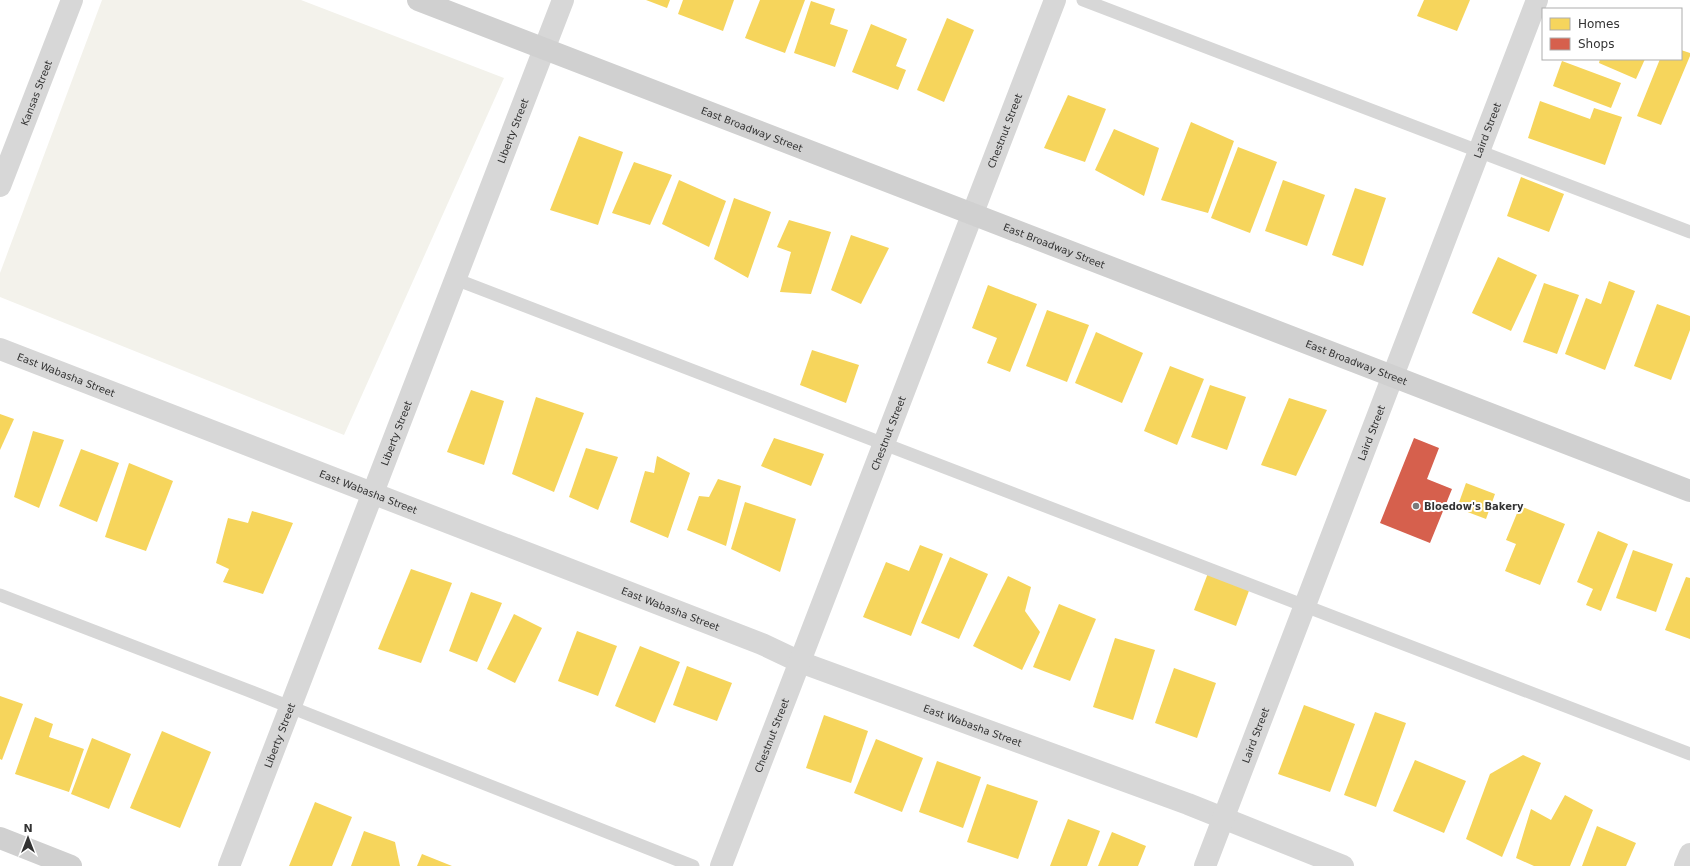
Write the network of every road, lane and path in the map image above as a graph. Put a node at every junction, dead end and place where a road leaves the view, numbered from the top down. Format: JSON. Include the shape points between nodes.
{"nodes":[{"id":1,"x":72,"y":0,"type":"edge"},
{"id":2,"x":418,"y":0,"type":"edge"},
{"id":3,"x":563,"y":0,"type":"edge"},
{"id":4,"x":1055,"y":0,"type":"edge"},
{"id":5,"x":1083,"y":0,"type":"edge"},
{"id":6,"x":1538,"y":0,"type":"edge"},
{"id":7,"x":544,"y":48,"type":"junction"},
{"id":8,"x":1480,"y":150,"type":"junction"},
{"id":9,"x":0,"y":186,"type":"edge"},
{"id":10,"x":972,"y":214,"type":"junction"},
{"id":11,"x":1690,"y":232,"type":"edge"},
{"id":12,"x":455,"y":279,"type":"junction"},
{"id":13,"x":0,"y":349,"type":"edge"},
{"id":14,"x":1393,"y":376,"type":"junction"},
{"id":15,"x":884,"y":444,"type":"junction"},
{"id":16,"x":1690,"y":491,"type":"edge"},
{"id":17,"x":373,"y":494,"type":"junction"},
{"id":18,"x":0,"y":595,"type":"edge"},
{"id":19,"x":1305,"y":607,"type":"junction"},
{"id":20,"x":800,"y":662,"type":"junction"},
{"id":21,"x":291,"y":707,"type":"junction"},
{"id":22,"x":1690,"y":754,"type":"edge"},
{"id":23,"x":1224,"y":819,"type":"junction"},
{"id":24,"x":0,"y":838,"type":"edge"},
{"id":25,"x":1690,"y":854,"type":"edge"},
{"id":26,"x":71,"y":866,"type":"edge"},
{"id":27,"x":229,"y":866,"type":"edge"},
{"id":28,"x":694,"y":866,"type":"edge"},
{"id":29,"x":721,"y":866,"type":"edge"},
{"id":30,"x":1205,"y":866,"type":"edge"},
{"id":31,"x":1343,"y":866,"type":"edge"},
{"id":32,"x":1685,"y":866,"type":"edge"}],
"edges":[{"from":1,"to":9,"type":"street","name":"Kansas Street"},
{"from":2,"to":7,"type":"main road","name":"East Broadway Street"},
{"from":3,"to":7,"type":"street","name":"Liberty Street"},
{"from":4,"to":10,"type":"street","name":"Chestnut Street"},
{"from":5,"to":8,"type":"lane"},
{"from":6,"to":8,"type":"street","name":"Laird Street"},
{"from":7,"to":10,"type":"main road","name":"East Broadway Street"},
{"from":7,"to":12,"type":"street","name":"Liberty Street"},
{"from":8,"to":11,"type":"lane"},
{"from":8,"to":14,"type":"street","name":"Laird Street"},
{"from":10,"to":14,"type":"main road","name":"East Broadway Street"},
{"from":10,"to":15,"type":"street","name":"Chestnut Street"},
{"from":12,"to":15,"type":"lane"},
{"from":12,"to":17,"type":"street","name":"Liberty Street"},
{"from":13,"to":17,"type":"street","name":"East Wabasha Street"},
{"from":14,"to":16,"type":"main road","name":"East Broadway Street"},
{"from":14,"to":19,"type":"street","name":"Laird Street"},
{"from":15,"to":19,"type":"lane"},
{"from":15,"to":20,"type":"street","name":"Chestnut Street"},
{"from":17,"to":20,"type":"street","name":"East Wabasha Street","via":[[754,641]]},
{"from":17,"to":21,"type":"street","name":"Liberty Street"},
{"from":18,"to":21,"type":"lane"},
{"from":19,"to":22,"type":"lane"},
{"from":19,"to":23,"type":"street","name":"Laird Street"},
{"from":20,"to":23,"type":"street","name":"East Wabasha Street"},
{"from":20,"to":29,"type":"street","name":"Chestnut Street"},
{"from":21,"to":27,"type":"street","name":"Liberty Street"},
{"from":21,"to":28,"type":"lane"},
{"from":23,"to":30,"type":"street","name":"Laird Street"},
{"from":23,"to":31,"type":"street","name":"East Wabasha Street"},
{"from":24,"to":26,"type":"main road"},
{"from":25,"to":32,"type":"street"}]}
